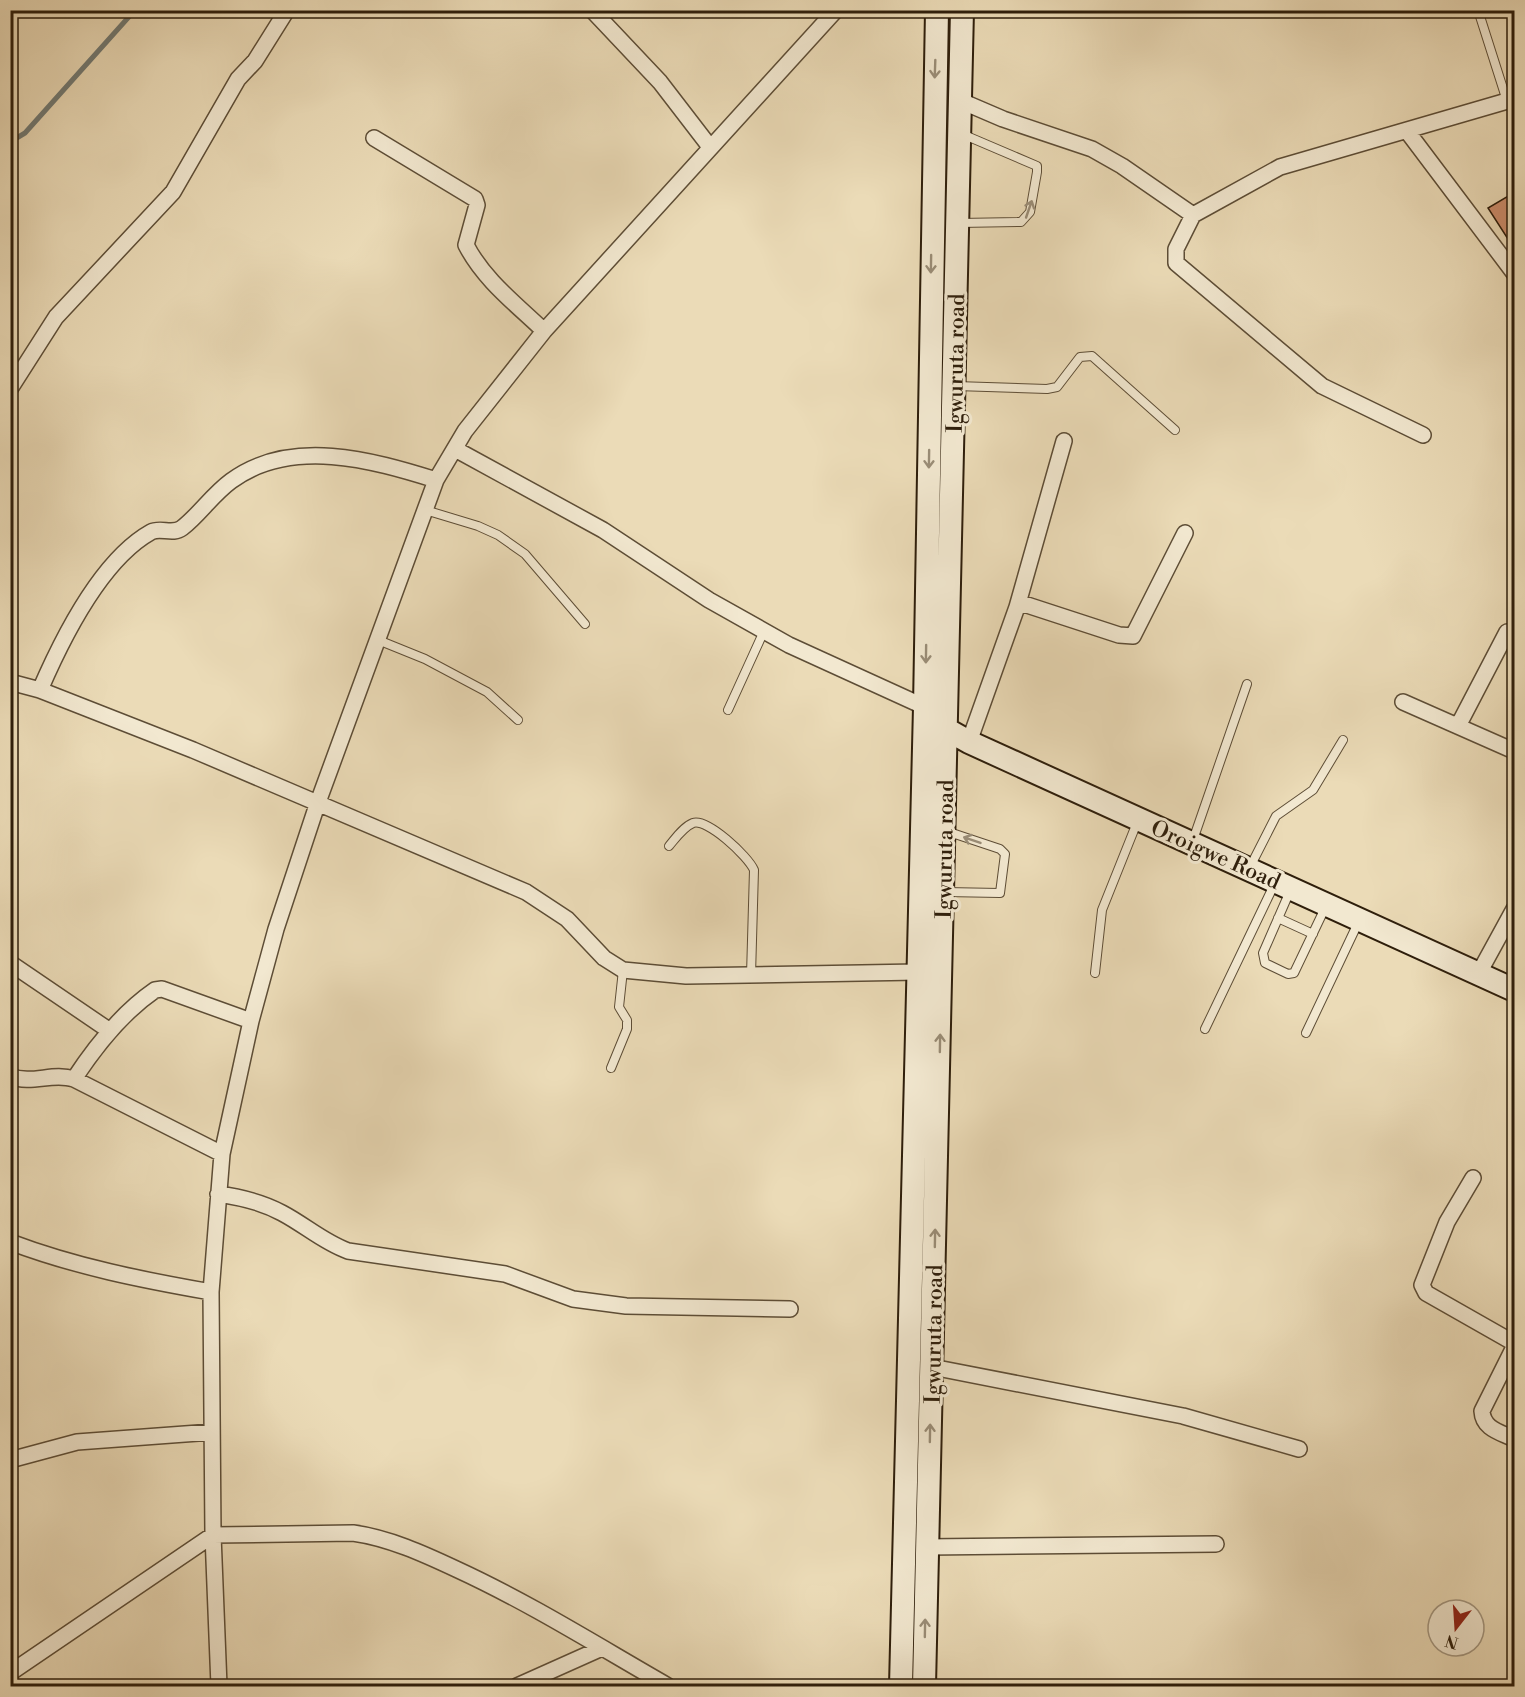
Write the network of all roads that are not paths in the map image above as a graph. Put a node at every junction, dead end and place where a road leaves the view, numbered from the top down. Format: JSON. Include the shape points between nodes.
{"nodes":[{"id":1,"x":287,"y":10,"type":"edge"},
{"id":2,"x":592,"y":10,"type":"edge"},
{"id":3,"x":836,"y":10,"type":"edge"},
{"id":4,"x":937,"y":10,"type":"edge"},
{"id":5,"x":962,"y":10,"type":"edge"},
{"id":6,"x":1478,"y":10,"type":"edge"},
{"id":7,"x":1511,"y":100,"type":"edge"},
{"id":8,"x":961,"y":101,"type":"junction"},
{"id":9,"x":1407,"y":131,"type":"junction"},
{"id":10,"x":960,"y":133,"type":"junction"},
{"id":11,"x":374,"y":138,"type":"dead end"},
{"id":12,"x":710,"y":147,"type":"junction"},
{"id":13,"x":1193,"y":215,"type":"junction"},
{"id":14,"x":958,"y":222,"type":"junction"},
{"id":15,"x":1515,"y":273,"type":"edge"},
{"id":16,"x":544,"y":331,"type":"junction"},
{"id":17,"x":954,"y":386,"type":"junction"},
{"id":18,"x":10,"y":389,"type":"edge"},
{"id":19,"x":1175,"y":430,"type":"dead end"},
{"id":20,"x":1423,"y":435,"type":"dead end"},
{"id":21,"x":1064,"y":441,"type":"dead end"},
{"id":22,"x":455,"y":449,"type":"junction"},
{"id":23,"x":436,"y":480,"type":"junction"},
{"id":24,"x":425,"y":510,"type":"junction"},
{"id":25,"x":1185,"y":533,"type":"dead end"},
{"id":26,"x":1017,"y":607,"type":"junction"},
{"id":27,"x":585,"y":624,"type":"dead end"},
{"id":28,"x":764,"y":631,"type":"junction"},
{"id":29,"x":1507,"y":632,"type":"dead end"},
{"id":30,"x":378,"y":640,"type":"junction"},
{"id":31,"x":10,"y":682,"type":"edge"},
{"id":32,"x":1246,"y":684,"type":"dead end"},
{"id":33,"x":40,"y":690,"type":"junction"},
{"id":34,"x":1403,"y":702,"type":"dead end"},
{"id":35,"x":925,"y":707,"type":"junction"},
{"id":36,"x":728,"y":710,"type":"dead end"},
{"id":37,"x":518,"y":720,"type":"dead end"},
{"id":38,"x":1458,"y":726,"type":"junction"},
{"id":39,"x":946,"y":729,"type":"junction"},
{"id":40,"x":1343,"y":740,"type":"dead end"},
{"id":41,"x":969,"y":742,"type":"junction"},
{"id":42,"x":1515,"y":751,"type":"edge"},
{"id":43,"x":317,"y":805,"type":"junction"},
{"id":44,"x":1139,"y":819,"type":"junction"},
{"id":45,"x":944,"y":831,"type":"junction"},
{"id":46,"x":1192,"y":842,"type":"junction"},
{"id":47,"x":669,"y":846,"type":"dead end"},
{"id":48,"x":1249,"y":868,"type":"junction"},
{"id":49,"x":1284,"y":884,"type":"junction"},
{"id":50,"x":943,"y":892,"type":"junction"},
{"id":51,"x":1327,"y":904,"type":"junction"},
{"id":52,"x":1515,"y":909,"type":"edge"},
{"id":53,"x":1278,"y":918,"type":"junction"},
{"id":54,"x":1360,"y":919,"type":"junction"},
{"id":55,"x":1313,"y":934,"type":"junction"},
{"id":56,"x":10,"y":963,"type":"edge"},
{"id":57,"x":623,"y":970,"type":"junction"},
{"id":58,"x":918,"y":972,"type":"junction"},
{"id":59,"x":1095,"y":973,"type":"dead end"},
{"id":60,"x":1479,"y":973,"type":"junction"},
{"id":61,"x":751,"y":975,"type":"junction"},
{"id":62,"x":1515,"y":990,"type":"edge"},
{"id":63,"x":251,"y":1021,"type":"junction"},
{"id":64,"x":1205,"y":1029,"type":"dead end"},
{"id":65,"x":110,"y":1031,"type":"junction"},
{"id":66,"x":1306,"y":1033,"type":"dead end"},
{"id":67,"x":611,"y":1068,"type":"dead end"},
{"id":68,"x":10,"y":1077,"type":"edge"},
{"id":69,"x":74,"y":1079,"type":"junction"},
{"id":70,"x":222,"y":1154,"type":"junction"},
{"id":71,"x":1473,"y":1178,"type":"dead end"},
{"id":72,"x":218,"y":1194,"type":"junction"},
{"id":73,"x":10,"y":1242,"type":"edge"},
{"id":74,"x":211,"y":1292,"type":"junction"},
{"id":75,"x":790,"y":1309,"type":"dead end"},
{"id":76,"x":1515,"y":1345,"type":"edge"},
{"id":77,"x":932,"y":1367,"type":"junction"},
{"id":78,"x":212,"y":1432,"type":"junction"},
{"id":79,"x":1515,"y":1439,"type":"edge"},
{"id":80,"x":1299,"y":1449,"type":"dead end"},
{"id":81,"x":10,"y":1460,"type":"edge"},
{"id":82,"x":213,"y":1535,"type":"junction"},
{"id":83,"x":1216,"y":1544,"type":"dead end"},
{"id":84,"x":927,"y":1547,"type":"junction"},
{"id":85,"x":602,"y":1647,"type":"junction"},
{"id":86,"x":10,"y":1673,"type":"edge"},
{"id":87,"x":219,"y":1686,"type":"edge"},
{"id":88,"x":517,"y":1686,"type":"edge"},
{"id":89,"x":668,"y":1686,"type":"edge"},
{"id":90,"x":901,"y":1686,"type":"edge"},
{"id":91,"x":924,"y":1686,"type":"edge"}],
"edges":[{"from":1,"to":18,"type":"street","via":[[255,61],[238,79],[173,192],[56,317]]},
{"from":2,"to":12,"type":"street","via":[[660,82]]},
{"from":3,"to":12,"type":"street"},
{"from":4,"to":35,"type":"main road","name":"Igwuruta road","one_way":true},
{"from":5,"to":8,"type":"main road","name":"Igwuruta road"},
{"from":6,"to":7,"type":"lane"},
{"from":7,"to":9,"type":"street"},
{"from":8,"to":10,"type":"main road","name":"Igwuruta road"},
{"from":8,"to":13,"type":"street","via":[[1092,149]]},
{"from":9,"to":13,"type":"street","via":[[1280,167]]},
{"from":9,"to":15,"type":"street"},
{"from":10,"to":14,"type":"main road","name":"Igwuruta road"},
{"from":14,"to":10,"type":"lane","one_way":true,"via":[[1021,222],[1030,212],[1037,166]]},
{"from":11,"to":16,"type":"street","via":[[475,199],[477,205],[466,245],[492,283]]},
{"from":12,"to":16,"type":"street"},
{"from":13,"to":20,"type":"street","via":[[1176,249],[1176,263],[1322,386]]},
{"from":14,"to":17,"type":"main road","name":"Igwuruta road"},
{"from":16,"to":22,"type":"street","via":[[488,399]]},
{"from":17,"to":19,"type":"lane","via":[[1057,387],[1080,357],[1092,356]]},
{"from":17,"to":39,"type":"main road","name":"Igwuruta road"},
{"from":21,"to":26,"type":"street"},
{"from":22,"to":23,"type":"street"},
{"from":22,"to":28,"type":"street","via":[[603,530]]},
{"from":23,"to":24,"type":"street"},
{"from":23,"to":33,"type":"street","via":[[353,458],[310,456],[253,468],[231,481],[182,528],[151,532],[127,550],[76,615]]},
{"from":24,"to":27,"type":"lane","via":[[478,526],[525,554]]},
{"from":24,"to":30,"type":"street"},
{"from":25,"to":26,"type":"street","via":[[1132,636],[1024,604]]},
{"from":26,"to":41,"type":"street"},
{"from":28,"to":35,"type":"street"},
{"from":28,"to":36,"type":"lane"},
{"from":29,"to":38,"type":"street"},
{"from":30,"to":37,"type":"lane","via":[[426,659],[487,692]]},
{"from":30,"to":43,"type":"street"},
{"from":31,"to":33,"type":"street"},
{"from":32,"to":46,"type":"lane"},
{"from":33,"to":43,"type":"street","via":[[193,750]]},
{"from":34,"to":38,"type":"street"},
{"from":35,"to":39,"type":"main road","name":"Oroigwe Road"},
{"from":35,"to":58,"type":"main road","name":"Igwuruta road"},
{"from":38,"to":42,"type":"street"},
{"from":39,"to":41,"type":"main road","name":"Oroigwe Road"},
{"from":39,"to":45,"type":"main road","name":"Igwuruta road"},
{"from":40,"to":48,"type":"lane","via":[[1313,790],[1276,816]]},
{"from":41,"to":44,"type":"main road","name":"Oroigwe Road"},
{"from":43,"to":57,"type":"street","via":[[526,892],[567,919],[604,958]]},
{"from":43,"to":63,"type":"street"},
{"from":44,"to":46,"type":"main road","name":"Oroigwe Road"},
{"from":44,"to":59,"type":"lane","via":[[1102,910]]},
{"from":45,"to":50,"type":"main road","name":"Igwuruta road"},
{"from":50,"to":45,"type":"lane","one_way":true,"via":[[1000,893],[1005,854]]},
{"from":46,"to":48,"type":"main road","name":"Oroigwe Road"},
{"from":47,"to":61,"type":"lane","via":[[694,822],[705,823],[750,860],[754,870]]},
{"from":48,"to":49,"type":"main road","name":"Oroigwe Road"},
{"from":49,"to":51,"type":"main road","name":"Oroigwe Road"},
{"from":49,"to":53,"type":"lane"},
{"from":49,"to":64,"type":"lane"},
{"from":77,"to":50,"type":"main road","name":"Igwuruta road","one_way":true},
{"from":51,"to":54,"type":"main road","name":"Oroigwe Road"},
{"from":51,"to":55,"type":"lane"},
{"from":52,"to":60,"type":"street"},
{"from":53,"to":55,"type":"lane"},
{"from":53,"to":55,"type":"lane","via":[[1263,953],[1265,963],[1288,974],[1294,973]]},
{"from":54,"to":60,"type":"main road","name":"Oroigwe Road"},
{"from":54,"to":66,"type":"lane"},
{"from":56,"to":65,"type":"street"},
{"from":57,"to":61,"type":"street","via":[[686,976]]},
{"from":57,"to":67,"type":"lane","via":[[619,1007],[627,1020],[627,1029]]},
{"from":58,"to":61,"type":"street"},
{"from":58,"to":90,"type":"main road","name":"Igwuruta road"},
{"from":60,"to":62,"type":"main road","name":"Oroigwe Road"},
{"from":63,"to":65,"type":"street","via":[[162,989],[155,990]]},
{"from":63,"to":70,"type":"street"},
{"from":65,"to":69,"type":"street"},
{"from":68,"to":69,"type":"street"},
{"from":69,"to":70,"type":"street"},
{"from":70,"to":72,"type":"street"},
{"from":71,"to":76,"type":"street","via":[[1448,1222],[1422,1285],[1426,1293]]},
{"from":72,"to":74,"type":"street"},
{"from":72,"to":75,"type":"street","via":[[266,1205],[348,1251],[505,1274],[573,1299],[626,1306]]},
{"from":73,"to":74,"type":"street","via":[[51,1258],[129,1278]]},
{"from":74,"to":78,"type":"street"},
{"from":76,"to":79,"type":"street","via":[[1482,1411],[1482,1420]]},
{"from":77,"to":80,"type":"street","via":[[1182,1416]]},
{"from":84,"to":77,"type":"main road","name":"Igwuruta road","one_way":true},
{"from":78,"to":81,"type":"street","via":[[77,1442]]},
{"from":78,"to":82,"type":"street"},
{"from":82,"to":85,"type":"street","via":[[368,1535],[439,1561],[506,1592]]},
{"from":82,"to":86,"type":"street"},
{"from":82,"to":87,"type":"street"},
{"from":83,"to":84,"type":"street"},
{"from":91,"to":84,"type":"main road","name":"Igwuruta road","one_way":true},
{"from":85,"to":88,"type":"street"},
{"from":85,"to":89,"type":"street"}]}
